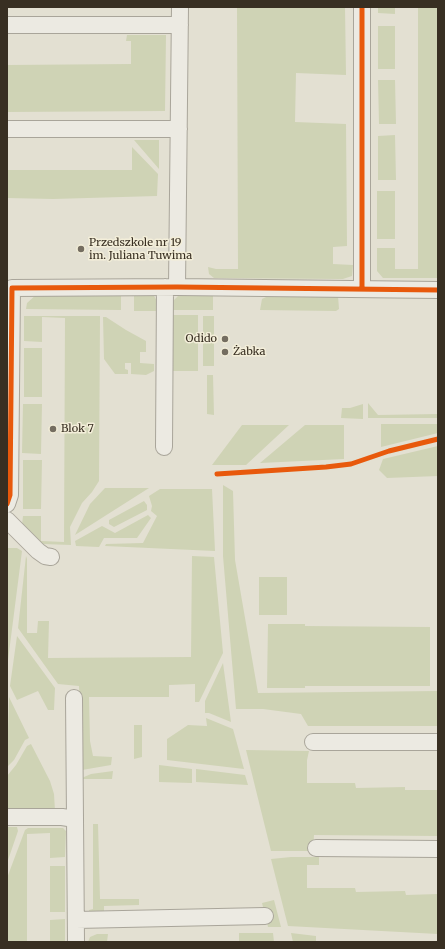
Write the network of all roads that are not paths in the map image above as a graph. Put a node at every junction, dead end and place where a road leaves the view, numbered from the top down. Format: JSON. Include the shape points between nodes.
{"nodes":[{"id":1,"x":180,"y":7,"type":"edge"},
{"id":2,"x":362,"y":7,"type":"edge"},
{"id":3,"x":7,"y":25,"type":"edge"},
{"id":4,"x":180,"y":25,"type":"junction"},
{"id":5,"x":7,"y":129,"type":"edge"},
{"id":6,"x":179,"y":129,"type":"junction"},
{"id":7,"x":171,"y":287,"type":"junction"},
{"id":8,"x":9,"y":288,"type":"edge"},
{"id":9,"x":362,"y":289,"type":"junction"},
{"id":10,"x":438,"y":290,"type":"edge"},
{"id":11,"x":9,"y":392,"type":"edge"},
{"id":12,"x":164,"y":447,"type":"dead end"},
{"id":13,"x":7,"y":504,"type":"edge"},
{"id":14,"x":7,"y":520,"type":"edge"},
{"id":15,"x":51,"y":557,"type":"dead end"},
{"id":16,"x":74,"y":698,"type":"dead end"},
{"id":17,"x":313,"y":742,"type":"dead end"},
{"id":18,"x":438,"y":742,"type":"edge"},
{"id":19,"x":7,"y":817,"type":"edge"},
{"id":20,"x":75,"y":819,"type":"junction"},
{"id":21,"x":316,"y":848,"type":"dead end"},
{"id":22,"x":438,"y":849,"type":"edge"},
{"id":23,"x":265,"y":916,"type":"dead end"},
{"id":24,"x":76,"y":920,"type":"junction"},
{"id":25,"x":76,"y":942,"type":"edge"}],
"edges":[{"from":1,"to":4,"type":"street"},
{"from":2,"to":9,"type":"street"},
{"from":3,"to":4,"type":"street"},
{"from":4,"to":6,"type":"street"},
{"from":5,"to":6,"type":"street"},
{"from":6,"to":7,"type":"street"},
{"from":7,"to":8,"type":"street"},
{"from":7,"to":9,"type":"street"},
{"from":7,"to":12,"type":"street"},
{"from":8,"to":11,"type":"street"},
{"from":9,"to":10,"type":"street"},
{"from":11,"to":13,"type":"street","via":[[10,495]]},
{"from":14,"to":15,"type":"street","via":[[38,551]]},
{"from":16,"to":20,"type":"street"},
{"from":17,"to":18,"type":"street"},
{"from":19,"to":20,"type":"street"},
{"from":20,"to":24,"type":"street"},
{"from":21,"to":22,"type":"street"},
{"from":23,"to":24,"type":"street"},
{"from":24,"to":25,"type":"street"}]}
